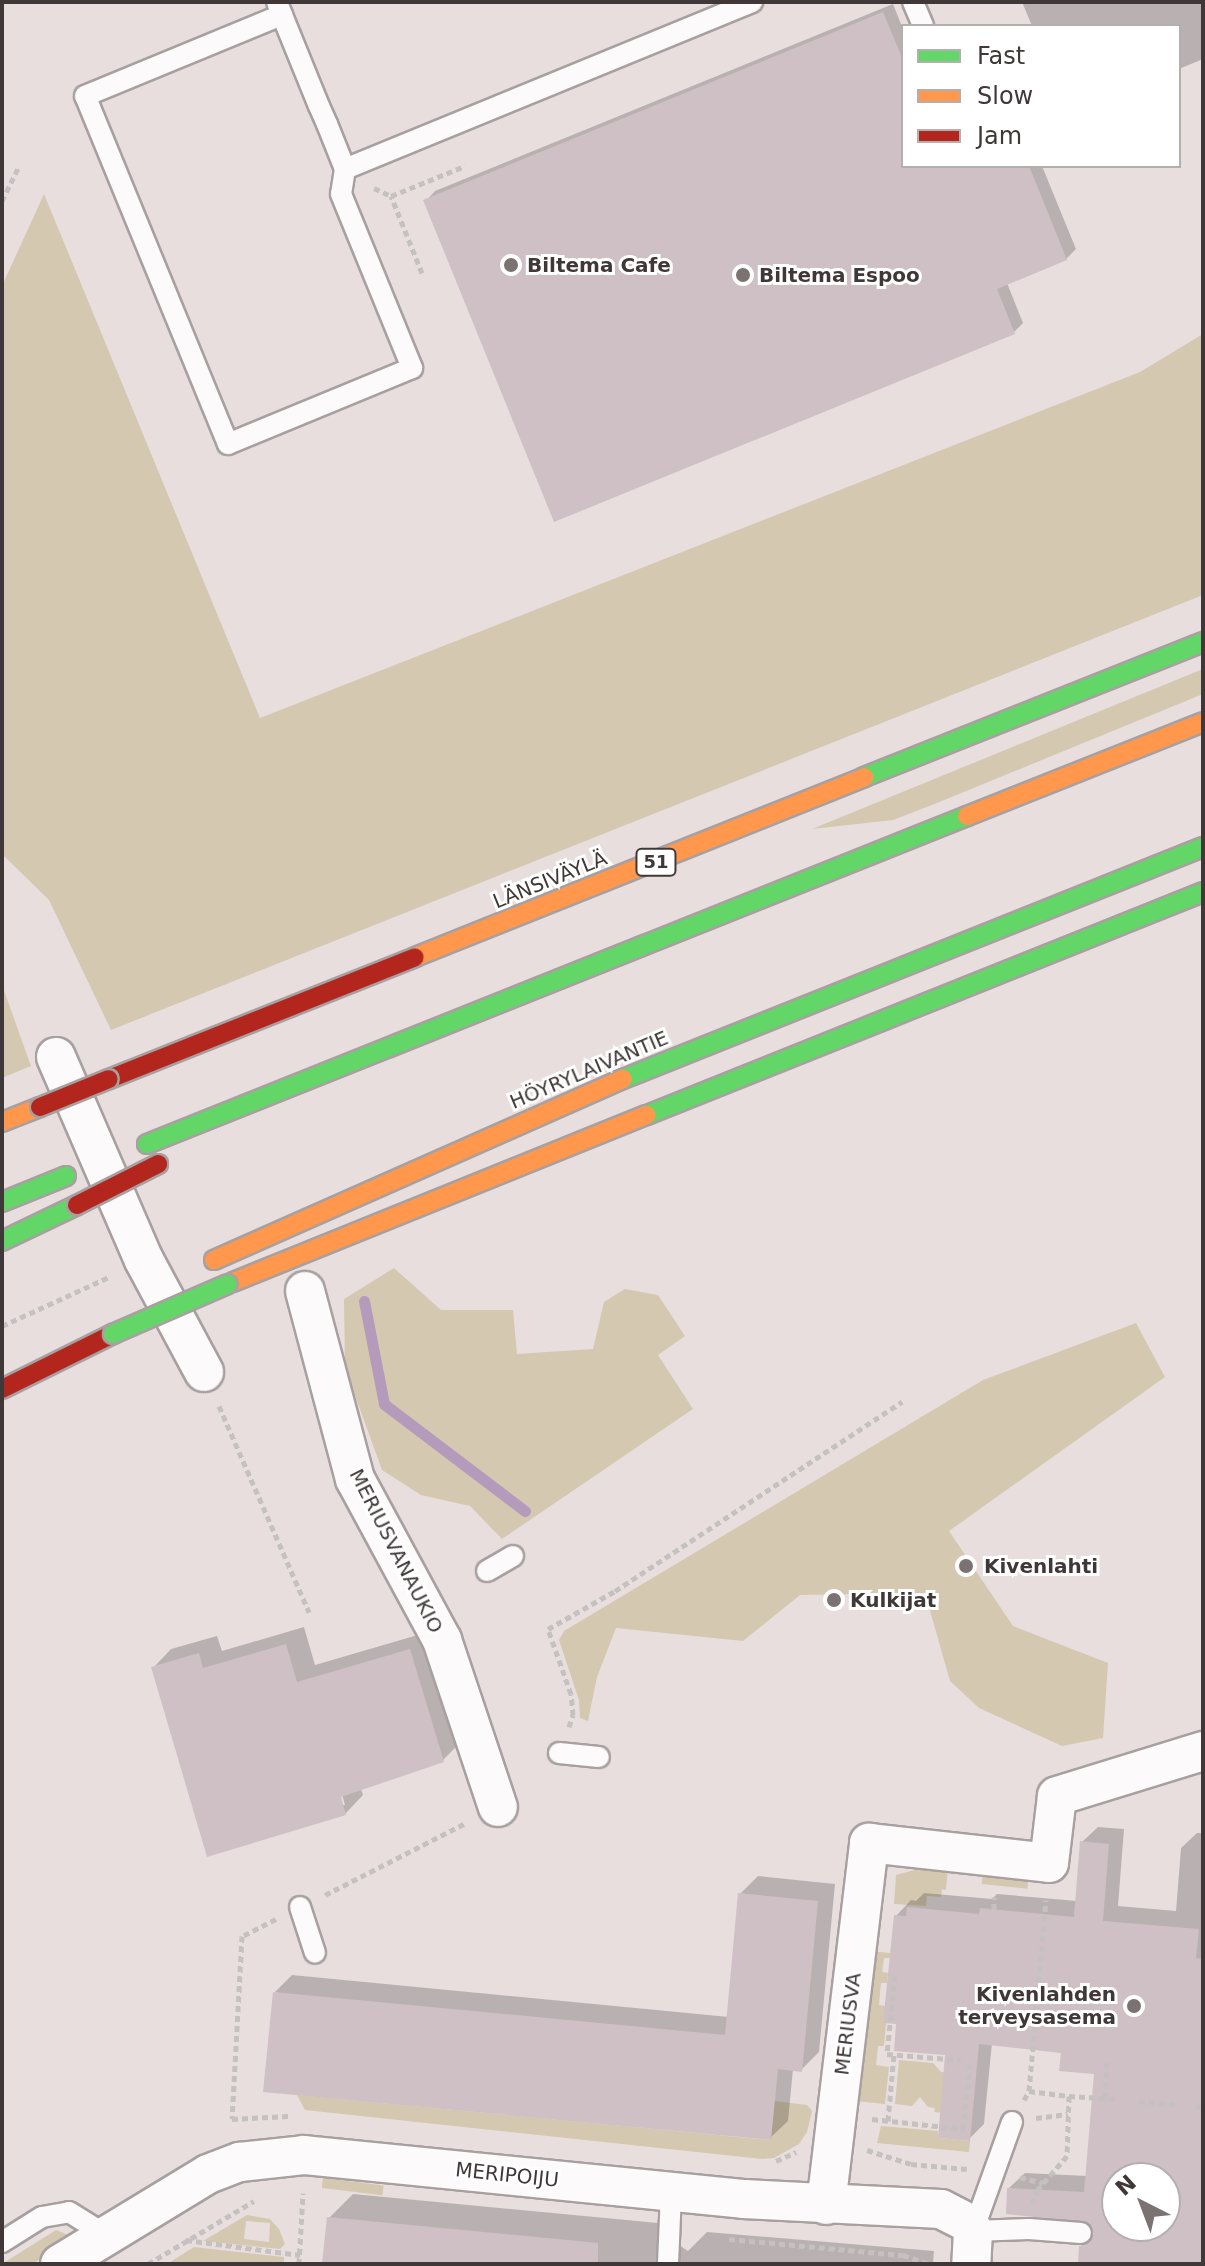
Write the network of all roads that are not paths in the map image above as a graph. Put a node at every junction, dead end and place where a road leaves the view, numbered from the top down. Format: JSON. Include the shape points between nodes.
{"nodes":[{"id":1,"x":752,"y":2,"type":"edge"},
{"id":2,"x":913,"y":2,"type":"edge"},
{"id":3,"x":279,"y":9,"type":"edge"},
{"id":4,"x":922,"y":24,"type":"edge"},
{"id":5,"x":345,"y":169,"type":"junction"},
{"id":6,"x":1203,"y":642,"type":"edge"},
{"id":7,"x":1203,"y":722,"type":"edge"},
{"id":8,"x":1203,"y":847,"type":"edge"},
{"id":9,"x":1203,"y":892,"type":"edge"},
{"id":10,"x":383,"y":1050,"type":"junction"},
{"id":11,"x":56,"y":1057,"type":"dead end"},
{"id":12,"x":2,"y":1122,"type":"edge"},
{"id":13,"x":200,"y":1143,"type":"dead end"},
{"id":14,"x":165,"y":1160,"type":"dead end"},
{"id":15,"x":2,"y":1202,"type":"edge"},
{"id":16,"x":2,"y":1241,"type":"edge"},
{"id":17,"x":207,"y":1263,"type":"dead end"},
{"id":18,"x":172,"y":1279,"type":"dead end"},
{"id":19,"x":144,"y":1291,"type":"dead end"},
{"id":20,"x":305,"y":1291,"type":"dead end"},
{"id":21,"x":204,"y":1372,"type":"road end"},
{"id":22,"x":2,"y":1389,"type":"edge"},
{"id":23,"x":513,"y":1556,"type":"dead end"},
{"id":24,"x":487,"y":1571,"type":"dead end"},
{"id":25,"x":1203,"y":1751,"type":"edge"},
{"id":26,"x":559,"y":1753,"type":"road end"},
{"id":27,"x":599,"y":1757,"type":"dead end"},
{"id":28,"x":498,"y":1807,"type":"road end"},
{"id":29,"x":300,"y":1907,"type":"road end"},
{"id":30,"x":315,"y":1953,"type":"dead end"},
{"id":31,"x":1012,"y":2122,"type":"road end"},
{"id":32,"x":671,"y":2192,"type":"junction"},
{"id":33,"x":826,"y":2205,"type":"junction"},
{"id":34,"x":1081,"y":2233,"type":"dead end"},
{"id":35,"x":106,"y":2235,"type":"junction"},
{"id":36,"x":2,"y":2242,"type":"edge"},
{"id":37,"x":972,"y":2247,"type":"edge"},
{"id":38,"x":60,"y":2264,"type":"edge"},
{"id":39,"x":668,"y":2264,"type":"edge"}],
"edges":[{"from":1,"to":5,"type":"lane"},
{"from":2,"to":4,"type":"lane"},
{"from":3,"to":5,"type":"lane"},
{"from":3,"to":5,"type":"lane","via":[[85,96],[228,444],[412,368],[341,194]]},
{"from":6,"to":12,"type":"main road","name":"LÄNSIVÄYLÄ","number":"51","bridge":true},
{"from":7,"to":10,"type":"main road"},
{"from":8,"to":17,"type":"main road","name":"HÖYRYLAIVANTIE","via":[[577,1097]]},
{"from":9,"to":22,"type":"main road","bridge":true,"via":[[228,1284]]},
{"from":10,"to":13,"type":"main road"},
{"from":10,"to":15,"type":"main road"},
{"from":11,"to":21,"type":"street","via":[[144,1260]]},
{"from":14,"to":16,"type":"main road","bridge":true},
{"from":18,"to":19,"type":"main road"},
{"from":20,"to":28,"type":"street","name":"MERIUSVANAUKIO","via":[[355,1479],[442,1640]]},
{"from":23,"to":24,"type":"lane"},
{"from":25,"to":33,"type":"street","name":"MERIUSVA","via":[[1057,1796],[1049,1863],[869,1843]]},
{"from":26,"to":27,"type":"lane"},
{"from":29,"to":30,"type":"lane"},
{"from":31,"to":37,"type":"lane"},
{"from":32,"to":33,"type":"street","name":"MERIPOIJU"},
{"from":32,"to":35,"type":"street","name":"MERIPOIJU","via":[[291,2156],[240,2162],[208,2174]]},
{"from":32,"to":39,"type":"lane"},
{"from":33,"to":37,"type":"street","name":"MERIPOIJU","via":[[941,2209],[963,2217]]},
{"from":34,"to":37,"type":"lane","via":[[1029,2229]]},
{"from":35,"to":36,"type":"lane","via":[[69,2212],[42,2217]]},
{"from":35,"to":38,"type":"street","name":"MERIPOIJU"}]}
